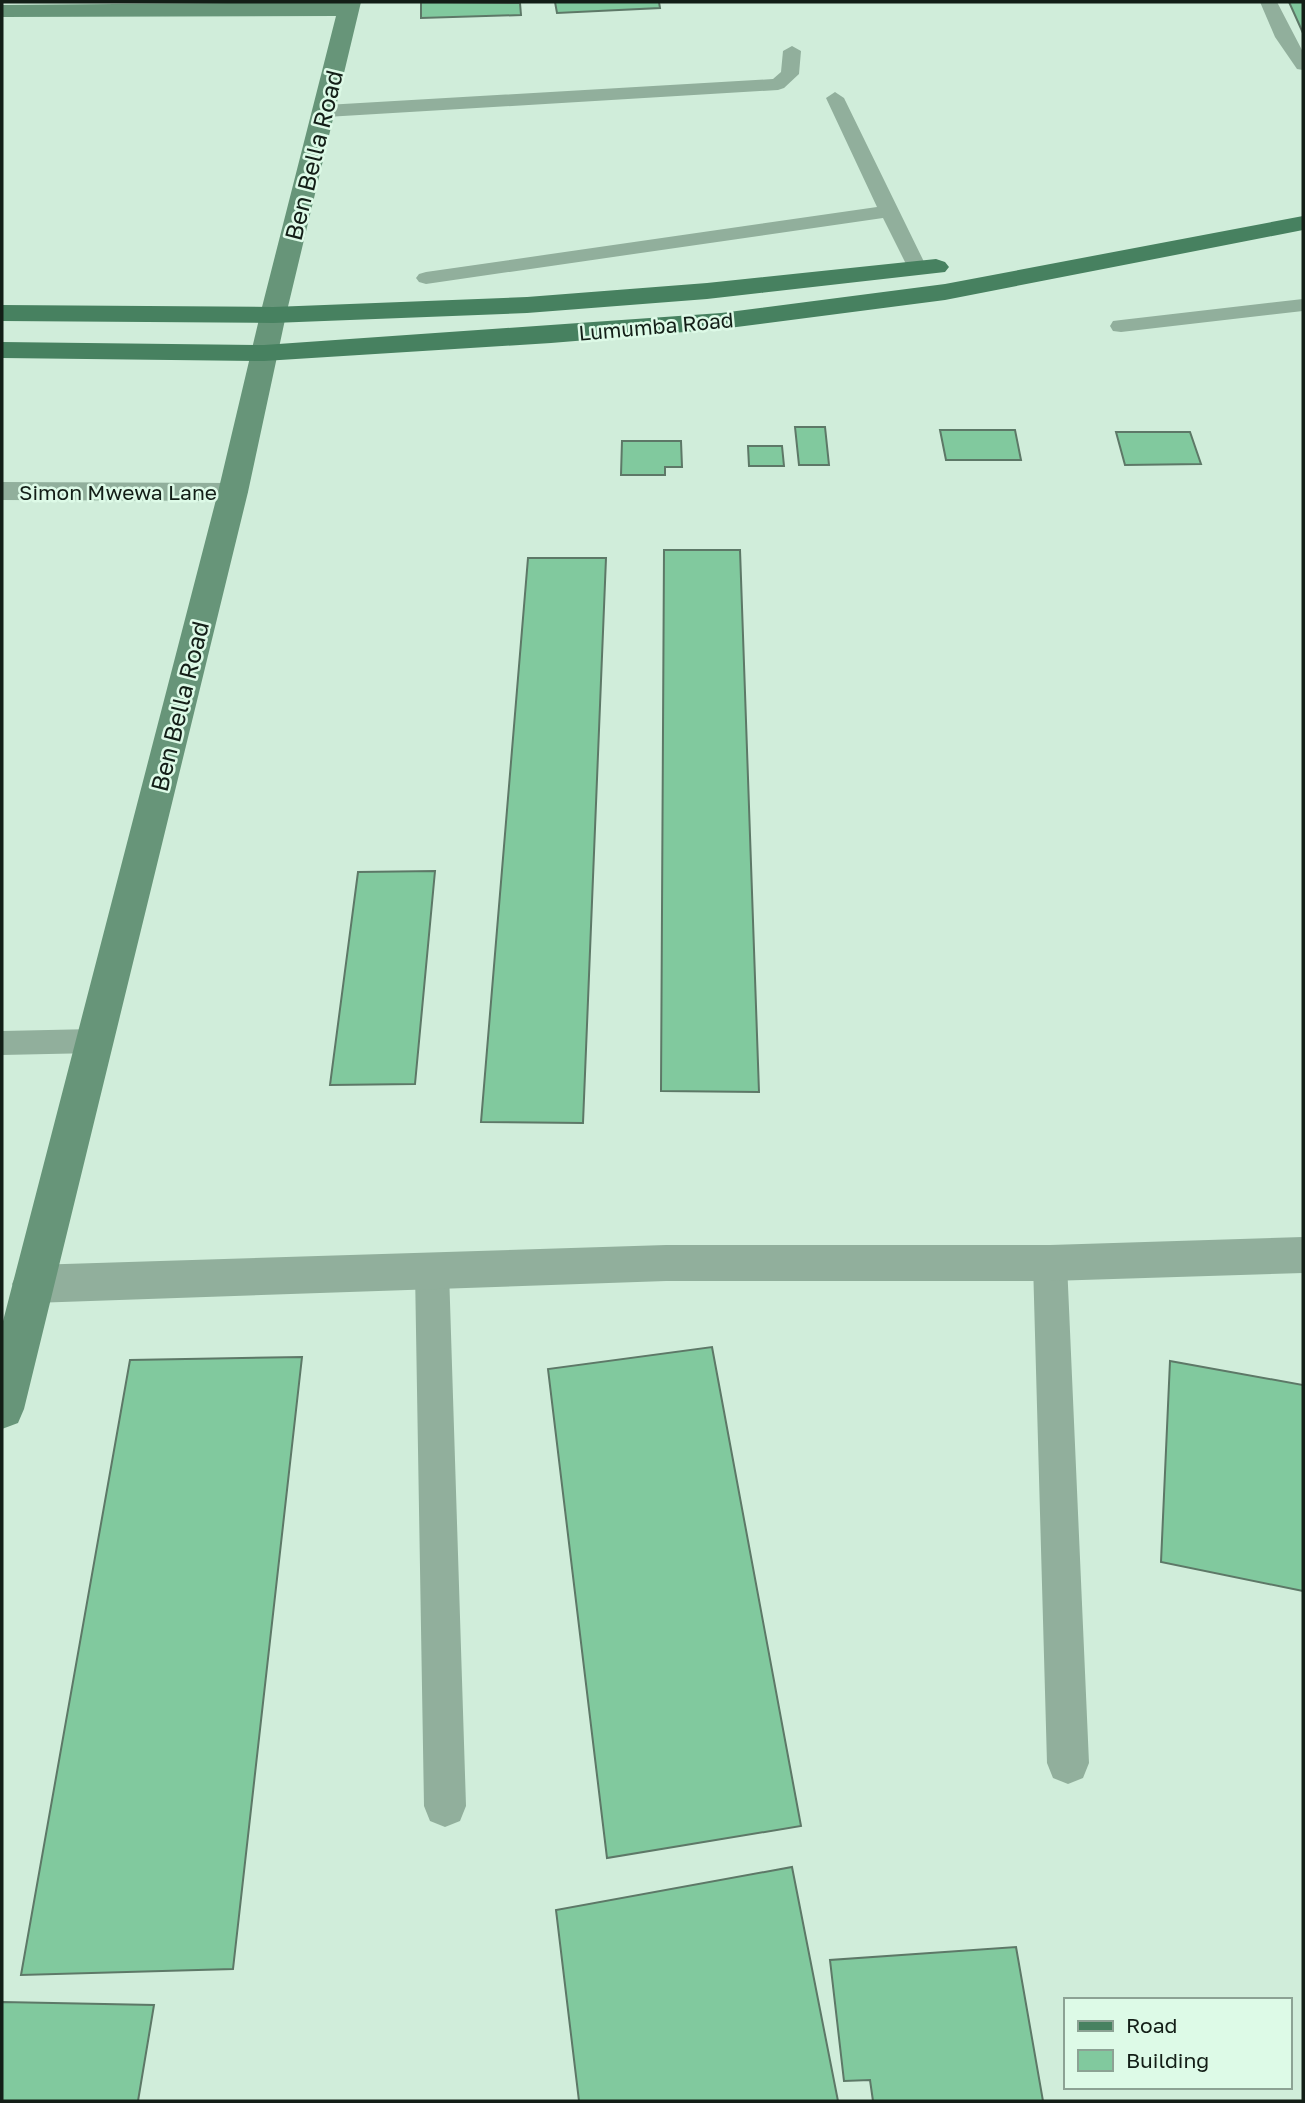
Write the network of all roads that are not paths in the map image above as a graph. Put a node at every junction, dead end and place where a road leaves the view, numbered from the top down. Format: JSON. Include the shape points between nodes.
{"nodes":[{"id":1,"x":1268,"y":2,"type":"edge"},
{"id":2,"x":349,"y":6,"type":"edge"},
{"id":3,"x":2,"y":11,"type":"edge"},
{"id":4,"x":792,"y":51,"type":"dead end"},
{"id":5,"x":1303,"y":65,"type":"edge"},
{"id":6,"x":835,"y":98,"type":"dead end"},
{"id":7,"x":326,"y":111,"type":"junction"},
{"id":8,"x":1303,"y":198,"type":"edge"},
{"id":9,"x":890,"y":211,"type":"junction"},
{"id":10,"x":1303,"y":223,"type":"edge"},
{"id":11,"x":983,"y":260,"type":"dead end"},
{"id":12,"x":957,"y":264,"type":"dead end"},
{"id":13,"x":918,"y":270,"type":"junction"},
{"id":14,"x":426,"y":278,"type":"dead end"},
{"id":15,"x":1303,"y":305,"type":"edge"},
{"id":16,"x":2,"y":313,"type":"edge"},
{"id":17,"x":273,"y":315,"type":"junction"},
{"id":18,"x":1121,"y":326,"type":"dead end"},
{"id":19,"x":2,"y":350,"type":"edge"},
{"id":20,"x":264,"y":353,"type":"junction"},
{"id":21,"x":2,"y":491,"type":"edge"},
{"id":22,"x":233,"y":492,"type":"junction"},
{"id":23,"x":95,"y":1041,"type":"junction"},
{"id":24,"x":2,"y":1043,"type":"edge"},
{"id":25,"x":1303,"y":1255,"type":"edge"},
{"id":26,"x":1050,"y":1263,"type":"junction"},
{"id":27,"x":432,"y":1271,"type":"junction"},
{"id":28,"x":33,"y":1284,"type":"junction"},
{"id":29,"x":2,"y":1409,"type":"edge"},
{"id":30,"x":1068,"y":1763,"type":"dead end"},
{"id":31,"x":445,"y":1806,"type":"dead end"}],
"edges":[{"from":1,"to":5,"type":"lane"},
{"from":2,"to":3,"type":"main road"},
{"from":2,"to":7,"type":"main road","name":"Ben Bella Road"},
{"from":4,"to":7,"type":"lane","via":[[790,74],[778,84]]},
{"from":6,"to":9,"type":"lane"},
{"from":7,"to":17,"type":"main road","name":"Ben Bella Road"},
{"from":8,"to":11,"type":"main road","via":[[1200,223]]},
{"from":9,"to":13,"type":"lane"},
{"from":9,"to":14,"type":"lane"},
{"from":10,"to":20,"type":"main road","name":"Lumumba Road","via":[[945,292],[721,321]]},
{"from":12,"to":13,"type":"main road","name":"Lumumba Road"},
{"from":13,"to":17,"type":"main road","name":"Lumumba Road","via":[[527,305]]},
{"from":15,"to":18,"type":"lane"},
{"from":16,"to":17,"type":"main road","name":"Lumumba Road"},
{"from":17,"to":20,"type":"main road","name":"Ben Bella Road"},
{"from":19,"to":20,"type":"main road","name":"Lumumba Road"},
{"from":20,"to":22,"type":"main road","name":"Ben Bella Road"},
{"from":21,"to":22,"type":"street","name":"Simon Mwewa Lane"},
{"from":22,"to":23,"type":"main road","name":"Ben Bella Road"},
{"from":23,"to":24,"type":"lane"},
{"from":23,"to":28,"type":"main road","name":"Ben Bella Road"},
{"from":25,"to":26,"type":"street"},
{"from":26,"to":27,"type":"street","via":[[666,1263]]},
{"from":26,"to":30,"type":"lane"},
{"from":27,"to":28,"type":"street"},
{"from":27,"to":31,"type":"lane"},
{"from":28,"to":29,"type":"main road","name":"Ben Bella Road"}]}
